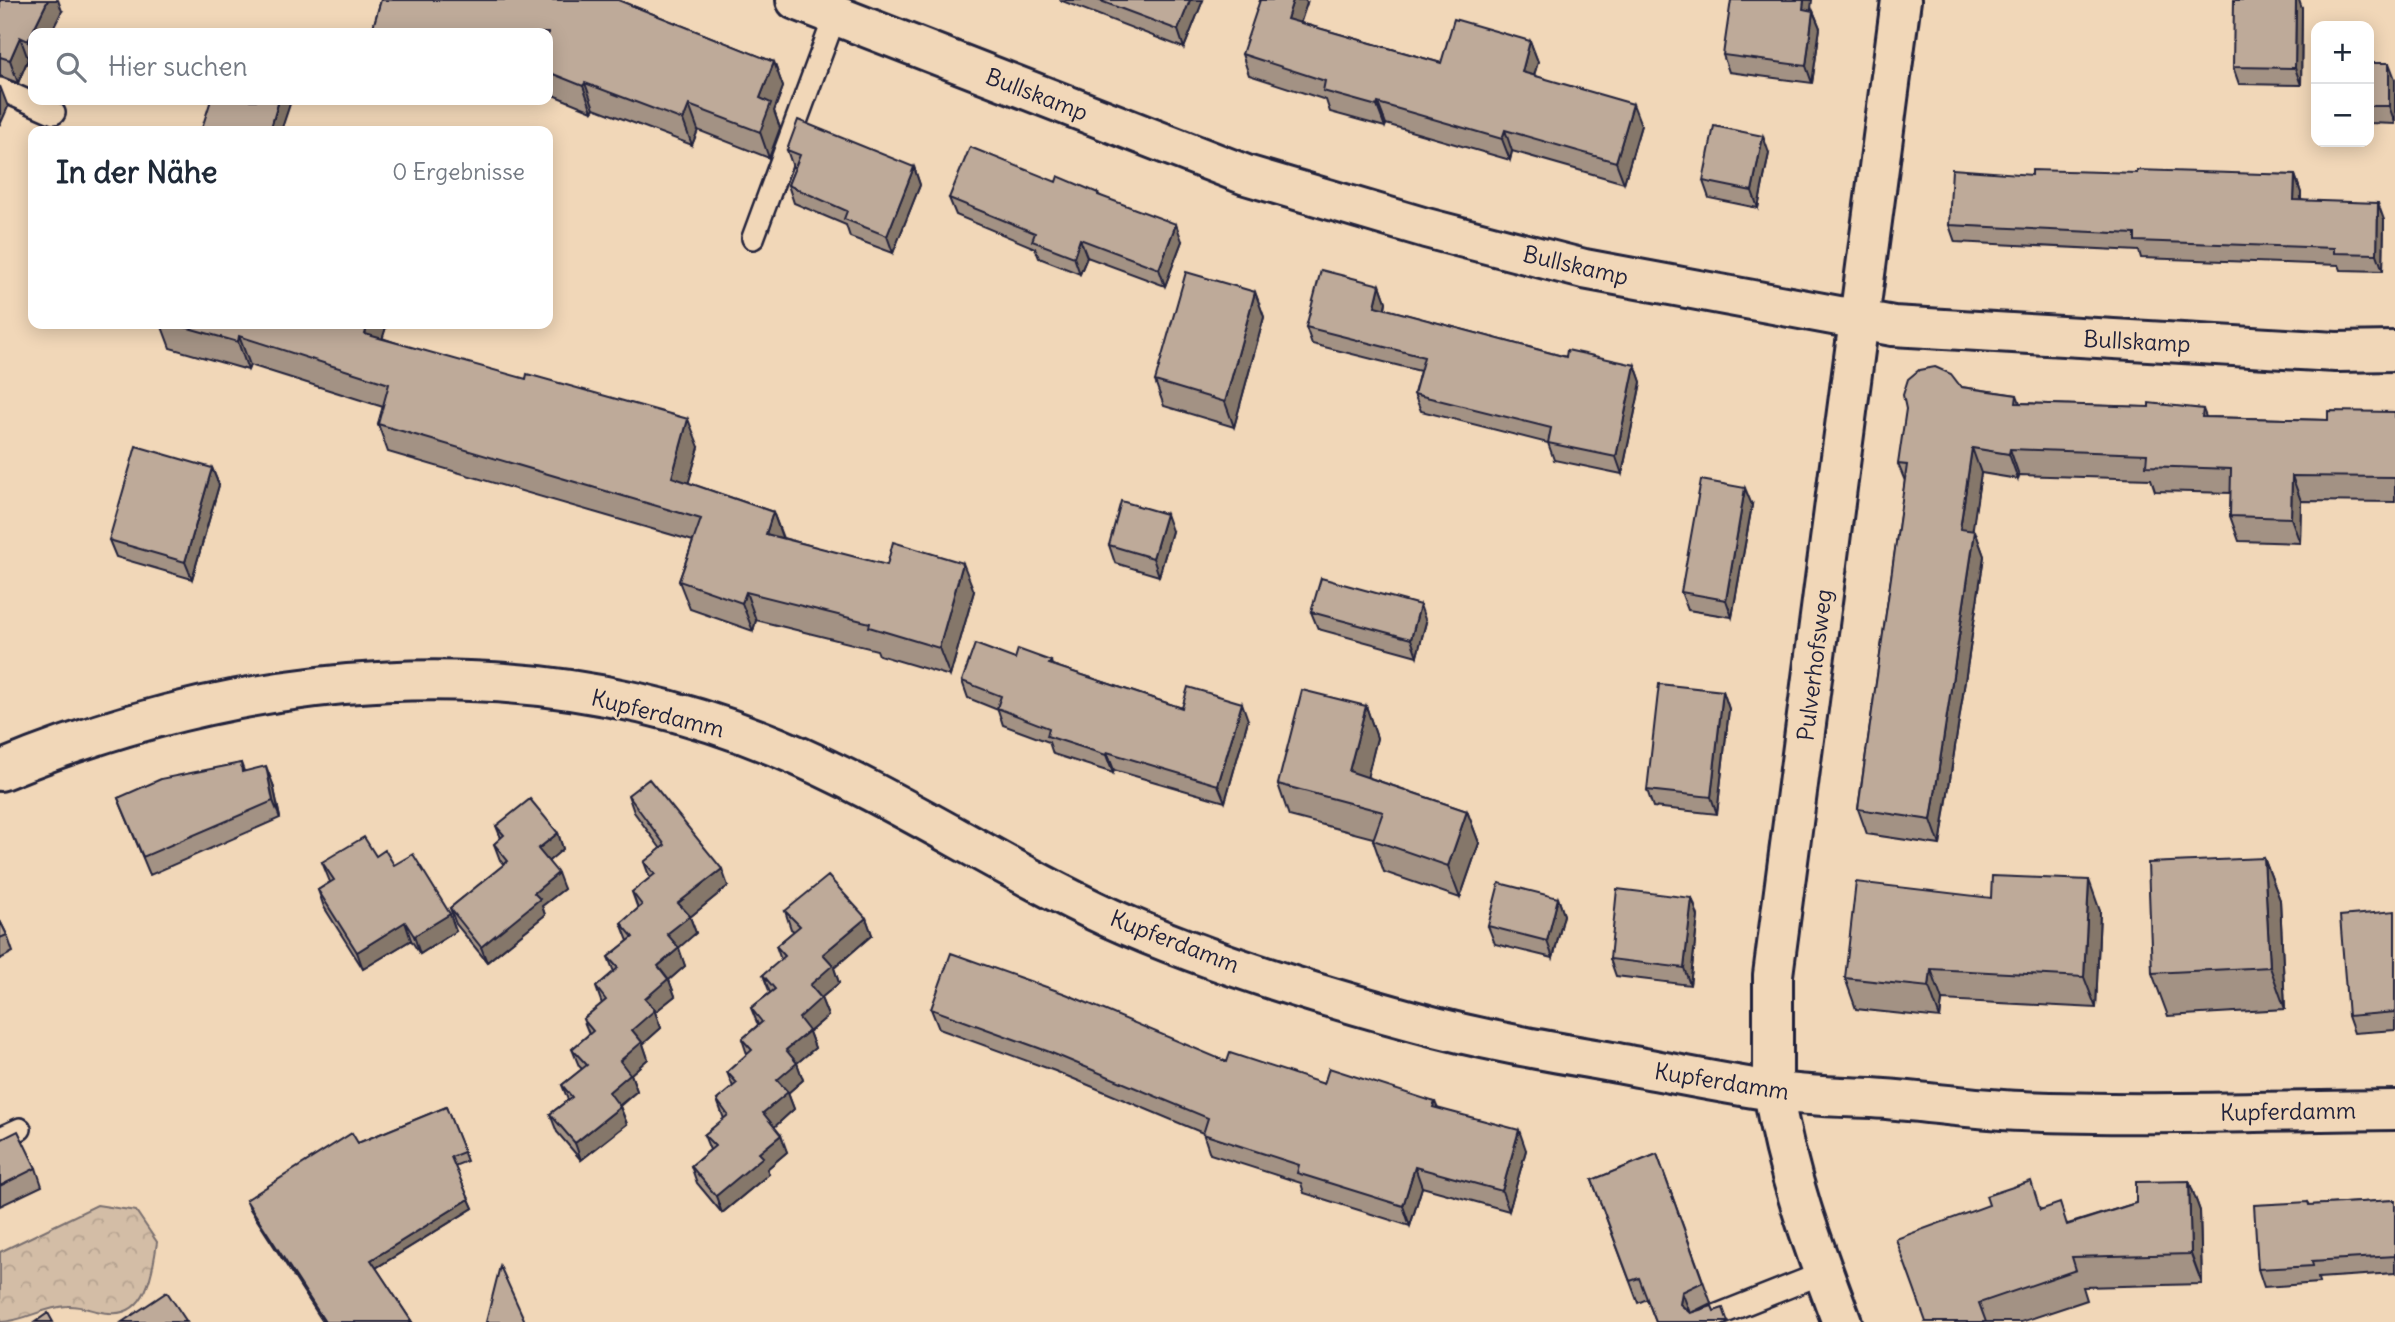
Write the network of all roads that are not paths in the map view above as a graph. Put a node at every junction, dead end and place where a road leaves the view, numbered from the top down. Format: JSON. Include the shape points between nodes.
{"nodes":[{"id":1,"x":796,"y":0,"type":"edge"},
{"id":2,"x":1901,"y":0,"type":"edge"},
{"id":3,"x":835,"y":16,"type":"junction"},
{"id":4,"x":0,"y":89,"type":"edge"},
{"id":5,"x":28,"y":101,"type":"edge"},
{"id":6,"x":36,"y":105,"type":"edge"},
{"id":7,"x":54,"y":113,"type":"dead end"},
{"id":8,"x":753,"y":238,"type":"dead end"},
{"id":9,"x":1859,"y":320,"type":"junction"},
{"id":10,"x":2395,"y":351,"type":"edge"},
{"id":11,"x":0,"y":771,"type":"edge"},
{"id":12,"x":1773,"y":1091,"type":"junction"},
{"id":13,"x":2395,"y":1110,"type":"edge"},
{"id":14,"x":20,"y":1129,"type":"edge"},
{"id":15,"x":0,"y":1139,"type":"edge"},
{"id":16,"x":1823,"y":1273,"type":"junction"},
{"id":17,"x":1700,"y":1322,"type":"edge"},
{"id":18,"x":1842,"y":1322,"type":"edge"}],
"edges":[{"from":1,"to":3,"type":"street","name":"Bullskamp"},
{"from":2,"to":9,"type":"street","name":"Pulverhofsweg"},
{"from":3,"to":8,"type":"lane"},
{"from":3,"to":9,"type":"street","name":"Bullskamp","via":[[1246,175],[1584,269]]},
{"from":4,"to":5,"type":"lane"},
{"from":6,"to":7,"type":"lane"},
{"from":9,"to":10,"type":"street","name":"Bullskamp","via":[[2082,338]]},
{"from":9,"to":12,"type":"street","name":"Pulverhofsweg","via":[[1773,975]]},
{"from":11,"to":12,"type":"street","name":"Kupferdamm","via":[[62,745],[142,723],[313,686],[443,678],[514,683],[635,702],[778,748],[919,816],[1110,918],[1282,981],[1422,1024],[1502,1042]]},
{"from":12,"to":13,"type":"street","name":"Kupferdamm","via":[[2017,1111]]},
{"from":12,"to":16,"type":"street","name":"Pulverhofsweg","via":[[1781,1142]]},
{"from":14,"to":15,"type":"lane"},
{"from":16,"to":17,"type":"lane"},
{"from":16,"to":18,"type":"street","name":"Pulverhofsweg"}]}
